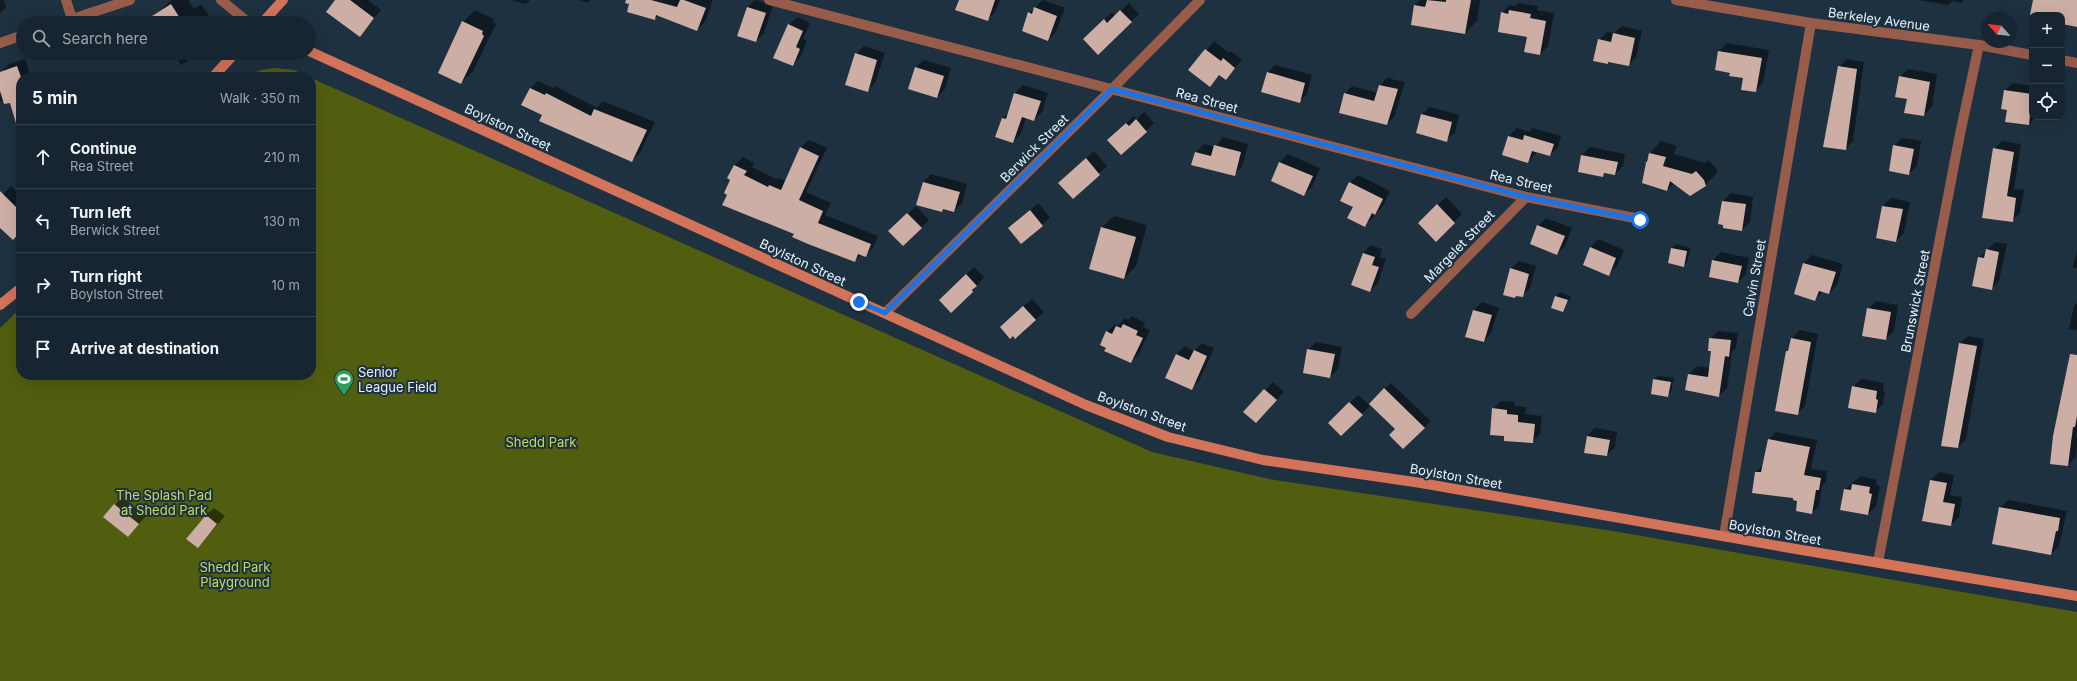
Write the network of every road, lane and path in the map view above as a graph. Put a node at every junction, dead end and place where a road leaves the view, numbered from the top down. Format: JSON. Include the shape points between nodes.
{"nodes":[{"id":1,"x":66,"y":0,"type":"edge"},
{"id":2,"x":130,"y":0,"type":"edge"},
{"id":3,"x":221,"y":0,"type":"edge"},
{"id":4,"x":283,"y":0,"type":"edge"},
{"id":5,"x":769,"y":0,"type":"edge"},
{"id":6,"x":1200,"y":0,"type":"edge"},
{"id":7,"x":1676,"y":0,"type":"edge"},
{"id":8,"x":71,"y":16,"type":"edge"},
{"id":9,"x":81,"y":16,"type":"edge"},
{"id":10,"x":240,"y":16,"type":"edge"},
{"id":11,"x":268,"y":16,"type":"edge"},
{"id":12,"x":1811,"y":23,"type":"junction"},
{"id":13,"x":16,"y":37,"type":"edge"},
{"id":14,"x":0,"y":43,"type":"edge"},
{"id":15,"x":1979,"y":45,"type":"junction"},
{"id":16,"x":316,"y":54,"type":"edge"},
{"id":17,"x":2029,"y":54,"type":"edge"},
{"id":18,"x":229,"y":60,"type":"edge"},
{"id":19,"x":2065,"y":61,"type":"edge"},
{"id":20,"x":2077,"y":63,"type":"edge"},
{"id":21,"x":218,"y":72,"type":"edge"},
{"id":22,"x":1112,"y":89,"type":"junction"},
{"id":23,"x":1526,"y":197,"type":"junction"},
{"id":24,"x":1640,"y":220,"type":"dead end"},
{"id":25,"x":16,"y":292,"type":"edge"},
{"id":26,"x":0,"y":306,"type":"edge"},
{"id":27,"x":885,"y":313,"type":"junction"},
{"id":28,"x":1411,"y":314,"type":"dead end"},
{"id":29,"x":1724,"y":536,"type":"junction"},
{"id":30,"x":1878,"y":562,"type":"junction"},
{"id":31,"x":2077,"y":596,"type":"edge"}],
"edges":[{"from":1,"to":8,"type":"street"},
{"from":2,"to":9,"type":"street"},
{"from":3,"to":10,"type":"street"},
{"from":4,"to":11,"type":"main road"},
{"from":5,"to":22,"type":"street","name":"Rea Street"},
{"from":6,"to":22,"type":"street","name":"Berwick Street"},
{"from":7,"to":12,"type":"street","name":"Berkeley Avenue"},
{"from":12,"to":15,"type":"street","name":"Berkeley Avenue"},
{"from":12,"to":29,"type":"street","name":"Calvin Street"},
{"from":13,"to":14,"type":"street"},
{"from":15,"to":17,"type":"street","name":"Berkeley Avenue"},
{"from":15,"to":30,"type":"street","name":"Brunswick Street"},
{"from":16,"to":27,"type":"main road","name":"Boylston Street"},
{"from":18,"to":21,"type":"main road"},
{"from":19,"to":20,"type":"street"},
{"from":22,"to":23,"type":"street","name":"Rea Street"},
{"from":22,"to":27,"type":"street","name":"Berwick Street"},
{"from":23,"to":24,"type":"street","name":"Rea Street"},
{"from":23,"to":28,"type":"street","name":"Margelet Street"},
{"from":25,"to":26,"type":"main road"},
{"from":27,"to":29,"type":"main road","name":"Boylston Street","via":[[1086,405],[1168,437],[1263,460],[1421,483]]},
{"from":29,"to":30,"type":"main road","name":"Boylston Street"},
{"from":30,"to":31,"type":"main road","name":"Boylston Street"}]}
